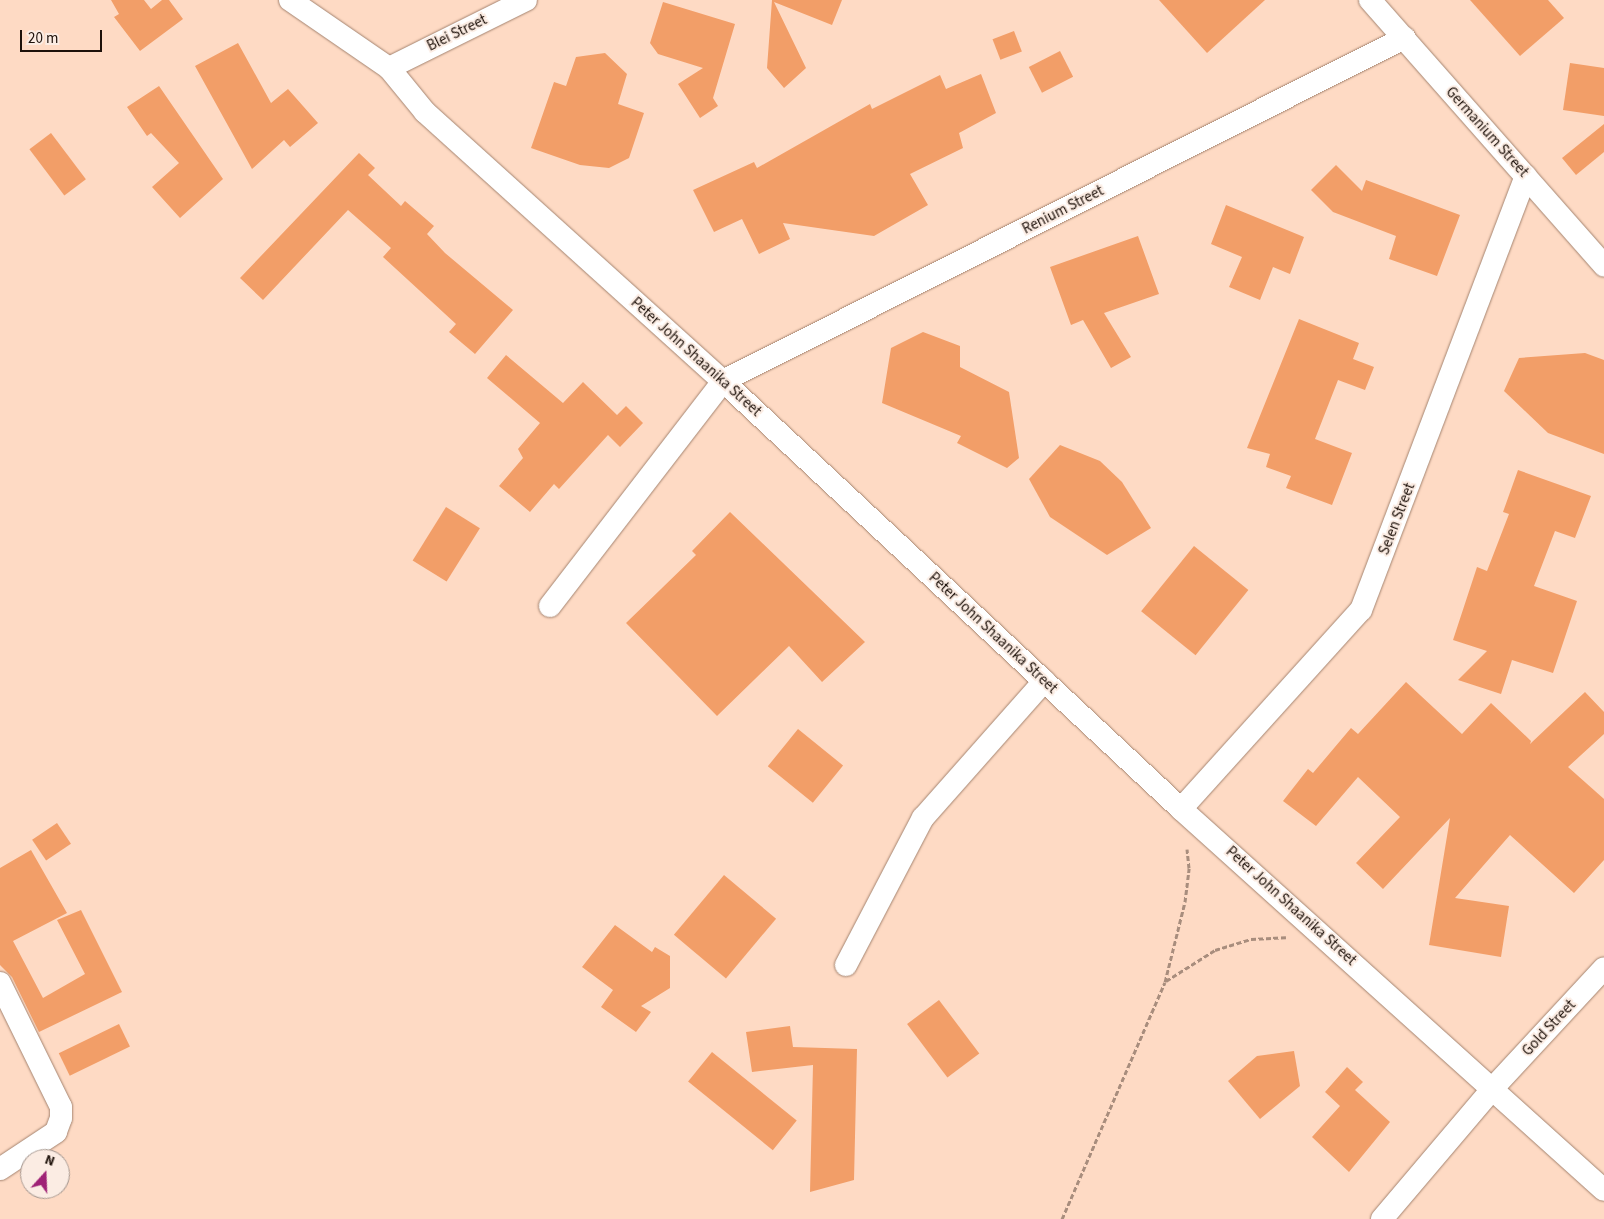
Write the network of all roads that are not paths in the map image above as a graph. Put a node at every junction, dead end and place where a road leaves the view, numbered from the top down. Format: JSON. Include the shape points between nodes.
{"nodes":[{"id":1,"x":290,"y":0,"type":"edge"},
{"id":2,"x":526,"y":0,"type":"edge"},
{"id":3,"x":1370,"y":0,"type":"edge"},
{"id":4,"x":1404,"y":38,"type":"junction"},
{"id":5,"x":390,"y":68,"type":"junction"},
{"id":6,"x":1526,"y":176,"type":"junction"},
{"id":7,"x":1604,"y":265,"type":"edge"},
{"id":8,"x":723,"y":381,"type":"junction"},
{"id":9,"x":550,"y":606,"type":"dead end"},
{"id":10,"x":1044,"y":681,"type":"junction"},
{"id":11,"x":1181,"y":809,"type":"junction"},
{"id":12,"x":846,"y":965,"type":"dead end"},
{"id":13,"x":1604,"y":968,"type":"edge"},
{"id":14,"x":0,"y":983,"type":"edge"},
{"id":15,"x":1493,"y":1088,"type":"junction"},
{"id":16,"x":0,"y":1169,"type":"edge"},
{"id":17,"x":1604,"y":1190,"type":"edge"},
{"id":18,"x":1382,"y":1219,"type":"edge"}],
"edges":[{"from":1,"to":5,"type":"street","name":"Peter John Shaanika Street"},
{"from":2,"to":5,"type":"street","name":"Blei Street","via":[[448,36]]},
{"from":3,"to":4,"type":"street","name":"Germanium Street"},
{"from":4,"to":6,"type":"street","name":"Germanium Street"},
{"from":4,"to":8,"type":"street","name":"Renium Street"},
{"from":5,"to":8,"type":"street","name":"Peter John Shaanika Street","via":[[425,112]]},
{"from":6,"to":7,"type":"street","name":"Germanium Street"},
{"from":6,"to":11,"type":"street","name":"Selen Street","via":[[1361,610]]},
{"from":8,"to":9,"type":"street"},
{"from":8,"to":10,"type":"street","name":"Peter John Shaanika Street"},
{"from":10,"to":11,"type":"street","name":"Peter John Shaanika Street"},
{"from":10,"to":12,"type":"street","via":[[923,818]]},
{"from":11,"to":15,"type":"street","name":"Peter John Shaanika Street"},
{"from":13,"to":15,"type":"street","name":"Gold Street"},
{"from":14,"to":16,"type":"street","via":[[61,1107],[56,1132]]},
{"from":15,"to":17,"type":"street","name":"Peter John Shaanika Street"},
{"from":15,"to":18,"type":"street","name":"Gold Street"}]}
